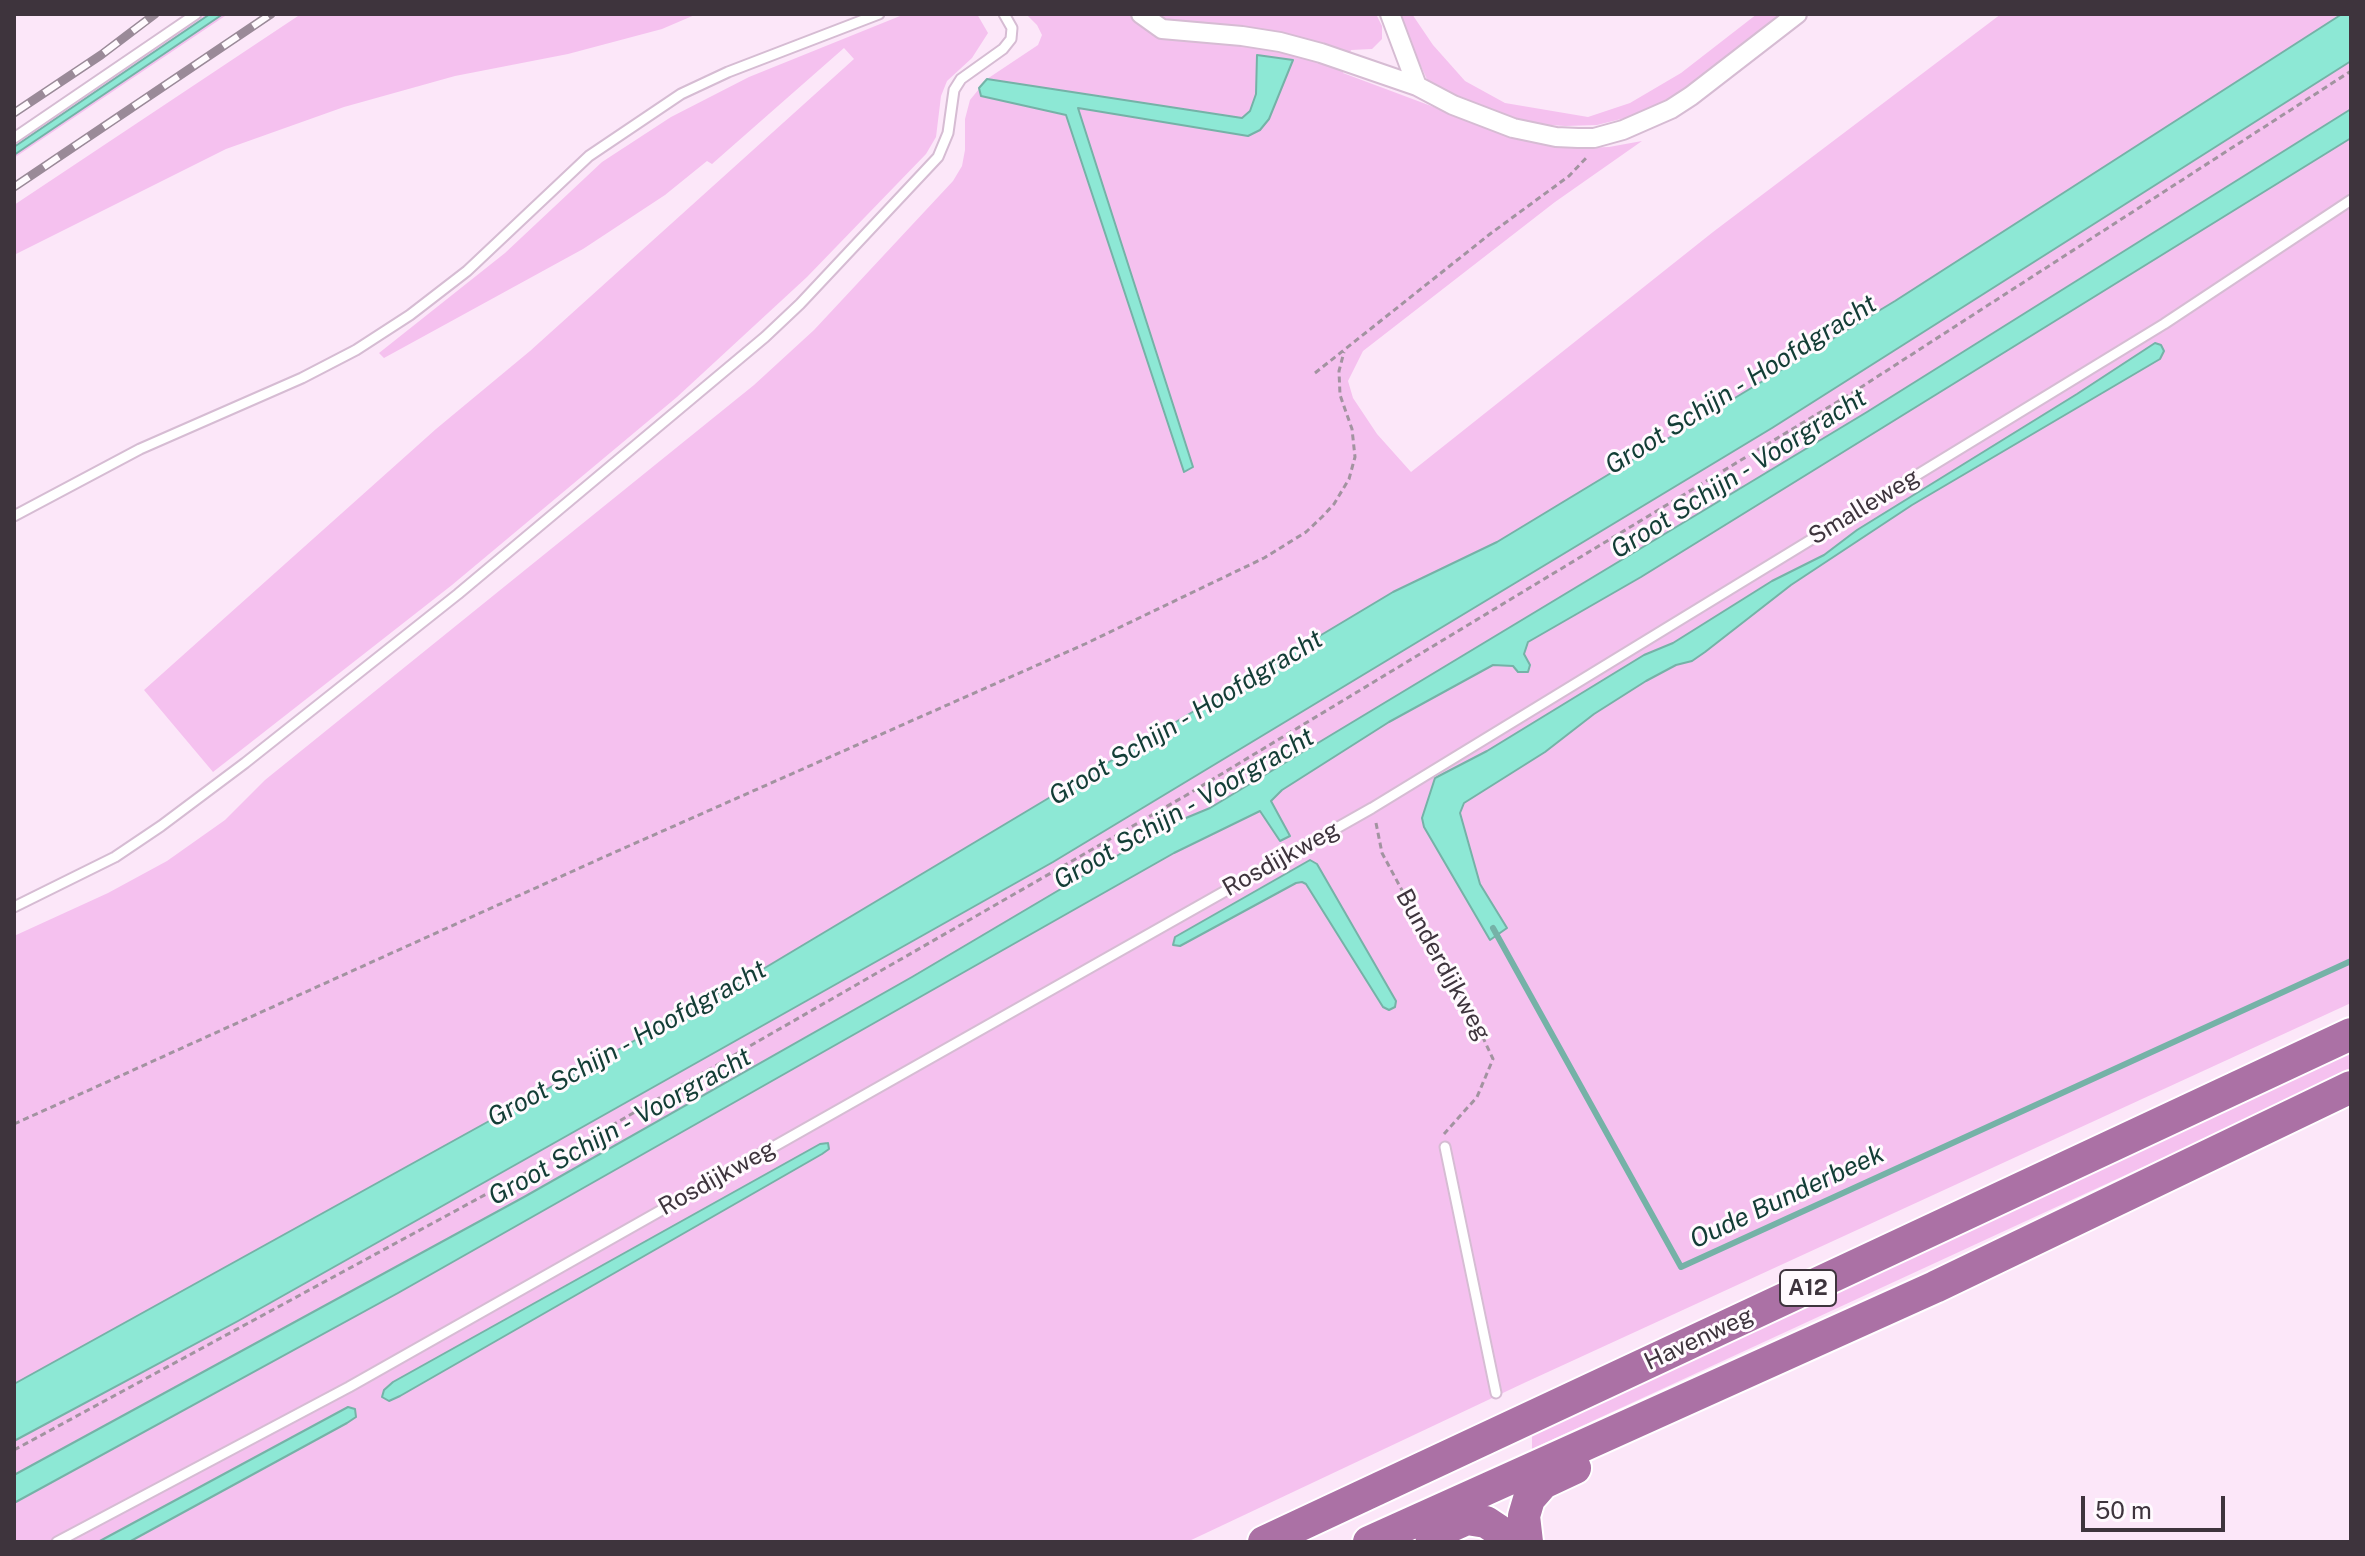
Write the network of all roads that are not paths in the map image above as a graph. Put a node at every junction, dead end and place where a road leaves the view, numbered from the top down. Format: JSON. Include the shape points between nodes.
{"nodes":[{"id":1,"x":196,"y":14,"type":"edge"},
{"id":2,"x":879,"y":14,"type":"edge"},
{"id":3,"x":1004,"y":14,"type":"edge"},
{"id":4,"x":1141,"y":14,"type":"edge"},
{"id":5,"x":1390,"y":14,"type":"edge"},
{"id":6,"x":1797,"y":14,"type":"edge"},
{"id":7,"x":1417,"y":86,"type":"junction"},
{"id":8,"x":14,"y":138,"type":"edge"},
{"id":9,"x":2351,"y":200,"type":"edge"},
{"id":10,"x":14,"y":516,"type":"edge"},
{"id":11,"x":1372,"y":808,"type":"joint"},
{"id":12,"x":14,"y":907,"type":"edge"},
{"id":13,"x":2351,"y":1034,"type":"edge"},
{"id":14,"x":2351,"y":1087,"type":"edge"},
{"id":15,"x":1445,"y":1147,"type":"road end"},
{"id":16,"x":1935,"y":1287,"type":"junction"},
{"id":17,"x":1496,"y":1393,"type":"dead end"},
{"id":18,"x":57,"y":1542,"type":"edge"},
{"id":19,"x":1264,"y":1542,"type":"edge"},
{"id":20,"x":1369,"y":1542,"type":"edge"},
{"id":21,"x":1416,"y":1542,"type":"edge"},
{"id":22,"x":1507,"y":1542,"type":"edge"},
{"id":23,"x":1527,"y":1542,"type":"edge"}],
"edges":[{"from":1,"to":8,"type":"lane"},
{"from":2,"to":10,"type":"lane","via":[[681,94],[589,156],[467,271],[367,343]]},
{"from":3,"to":12,"type":"lane","via":[[1011,39],[954,90],[948,133],[938,157],[765,337],[458,594],[233,772],[115,857]]},
{"from":4,"to":7,"type":"street","via":[[1162,29],[1280,42]]},
{"from":5,"to":7,"type":"street"},
{"from":6,"to":7,"type":"street","via":[[1671,109],[1594,138],[1532,133]]},
{"from":9,"to":11,"type":"lane","name":"Smalleweg","via":[[2164,324]]},
{"from":11,"to":18,"type":"lane","name":"Rosdijkweg","via":[[349,1387]]},
{"from":13,"to":19,"type":"highway","name":"Havenweg","number":"A12"},
{"from":14,"to":16,"type":"highway","name":"Havenweg","number":"A12"},
{"from":15,"to":17,"type":"lane"},
{"from":16,"to":20,"type":"highway","name":"Havenweg","number":"A12"},
{"from":16,"to":23,"type":"highway","via":[[1774,1376],[1543,1483],[1529,1499],[1524,1516]]},
{"from":21,"to":22,"type":"highway","via":[[1467,1519],[1486,1522]]}]}
